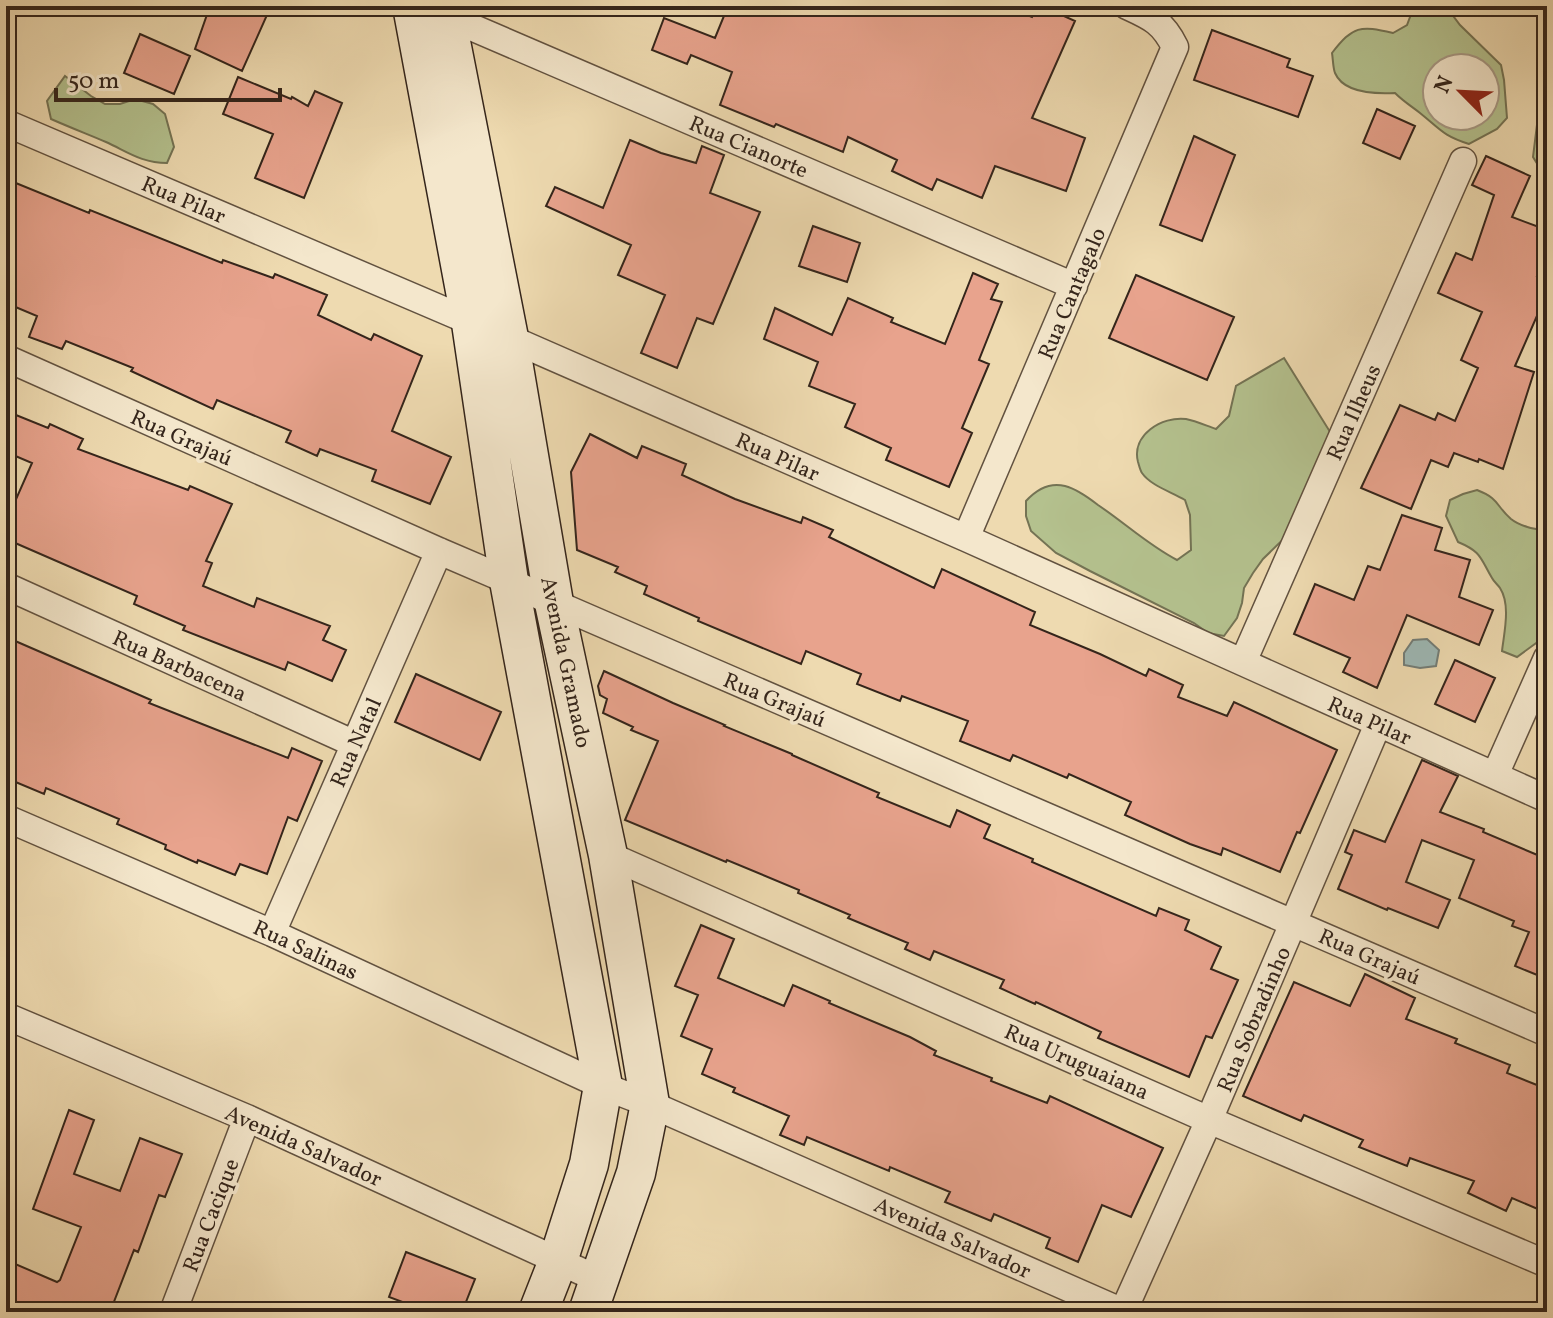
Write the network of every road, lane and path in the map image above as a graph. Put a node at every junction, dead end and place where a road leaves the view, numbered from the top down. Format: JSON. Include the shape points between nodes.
{"nodes":[{"id":1,"x":1127,"y":6,"type":"edge"},
{"id":2,"x":431,"y":8,"type":"edge"},
{"id":3,"x":6,"y":123,"type":"edge"},
{"id":4,"x":1463,"y":161,"type":"dead end"},
{"id":5,"x":1074,"y":286,"type":"junction"},
{"id":6,"x":471,"y":323,"type":"junction"},
{"id":7,"x":509,"y":338,"type":"junction"},
{"id":8,"x":6,"y":358,"type":"edge"},
{"id":9,"x":966,"y":538,"type":"junction"},
{"id":10,"x":439,"y":551,"type":"junction"},
{"id":11,"x":509,"y":581,"type":"junction"},
{"id":12,"x":6,"y":586,"type":"edge"},
{"id":13,"x":554,"y":603,"type":"junction"},
{"id":14,"x":1547,"y":658,"type":"edge"},
{"id":15,"x":1243,"y":662,"type":"junction"},
{"id":16,"x":1378,"y":724,"type":"junction"},
{"id":17,"x":355,"y":744,"type":"junction"},
{"id":18,"x":1495,"y":775,"type":"junction"},
{"id":19,"x":1547,"y":799,"type":"edge"},
{"id":20,"x":6,"y":818,"type":"edge"},
{"id":21,"x":608,"y":855,"type":"junction"},
{"id":22,"x":1294,"y":923,"type":"junction"},
{"id":23,"x":272,"y":933,"type":"junction"},
{"id":24,"x":6,"y":1016,"type":"edge"},
{"id":25,"x":1547,"y":1033,"type":"edge"},
{"id":26,"x":603,"y":1086,"type":"junction"},
{"id":27,"x":650,"y":1104,"type":"junction"},
{"id":28,"x":247,"y":1118,"type":"junction"},
{"id":29,"x":1209,"y":1120,"type":"junction"},
{"id":30,"x":558,"y":1261,"type":"junction"},
{"id":31,"x":1547,"y":1264,"type":"edge"},
{"id":32,"x":594,"y":1296,"type":"edge"},
{"id":33,"x":173,"y":1312,"type":"edge"},
{"id":34,"x":538,"y":1312,"type":"edge"},
{"id":35,"x":1123,"y":1312,"type":"edge"}],
"edges":[{"from":1,"to":5,"type":"street","name":"Rua Cantagalo","via":[[1153,17],[1175,47]]},
{"from":2,"to":5,"type":"street","name":"Rua Cianorte"},
{"from":2,"to":6,"type":"street","name":"Avenida Gramado"},
{"from":2,"to":7,"type":"street","name":"Avenida Gramado"},
{"from":3,"to":6,"type":"street","name":"Rua Pilar"},
{"from":4,"to":15,"type":"street","name":"Rua Ilheus"},
{"from":5,"to":9,"type":"street","name":"Rua Cantagalo"},
{"from":6,"to":7,"type":"street","name":"Rua Pilar"},
{"from":6,"to":11,"type":"street","name":"Avenida Gramado"},
{"from":7,"to":9,"type":"street","name":"Rua Pilar"},
{"from":7,"to":13,"type":"street","name":"Avenida Gramado"},
{"from":8,"to":10,"type":"street","name":"Rua Grajaú"},
{"from":9,"to":15,"type":"street","name":"Rua Pilar"},
{"from":10,"to":11,"type":"street","name":"Rua Grajaú"},
{"from":10,"to":17,"type":"street","name":"Rua Natal"},
{"from":11,"to":13,"type":"street","name":"Rua Grajaú"},
{"from":11,"to":26,"type":"street","name":"Avenida Gramado"},
{"from":12,"to":17,"type":"street","name":"Rua Barbacena"},
{"from":13,"to":21,"type":"street","name":"Avenida Gramado"},
{"from":13,"to":22,"type":"street","name":"Rua Grajaú"},
{"from":14,"to":18,"type":"street"},
{"from":15,"to":16,"type":"street","name":"Rua Pilar"},
{"from":16,"to":18,"type":"street","name":"Rua Pilar"},
{"from":16,"to":22,"type":"street","name":"Rua Sobradinho"},
{"from":17,"to":23,"type":"street","name":"Rua Natal"},
{"from":18,"to":19,"type":"street","name":"Rua Pilar"},
{"from":20,"to":23,"type":"street","name":"Rua Salinas"},
{"from":21,"to":27,"type":"street","name":"Avenida Gramado"},
{"from":21,"to":29,"type":"street","name":"Rua Uruguaiana"},
{"from":22,"to":25,"type":"street","name":"Rua Grajaú"},
{"from":22,"to":29,"type":"street","name":"Rua Sobradinho"},
{"from":23,"to":26,"type":"street","name":"Rua Salinas"},
{"from":24,"to":28,"type":"street","name":"Avenida Salvador"},
{"from":26,"to":27,"type":"street","name":"Rua Salinas"},
{"from":26,"to":30,"type":"street","name":"Avenida Gramado","via":[[589,1164]]},
{"from":27,"to":32,"type":"street","name":"Avenida Gramado","via":[[636,1173]]},
{"from":27,"to":35,"type":"street","name":"Avenida Salvador"},
{"from":28,"to":30,"type":"street","name":"Avenida Salvador"},
{"from":28,"to":33,"type":"street","name":"Rua Cacique"},
{"from":29,"to":31,"type":"street","name":"Rua Uruguaiana"},
{"from":29,"to":35,"type":"street","name":"Rua Sobradinho"},
{"from":30,"to":32,"type":"street","name":"Avenida Salvador"},
{"from":30,"to":34,"type":"street","name":"Avenida Gramado"}]}
